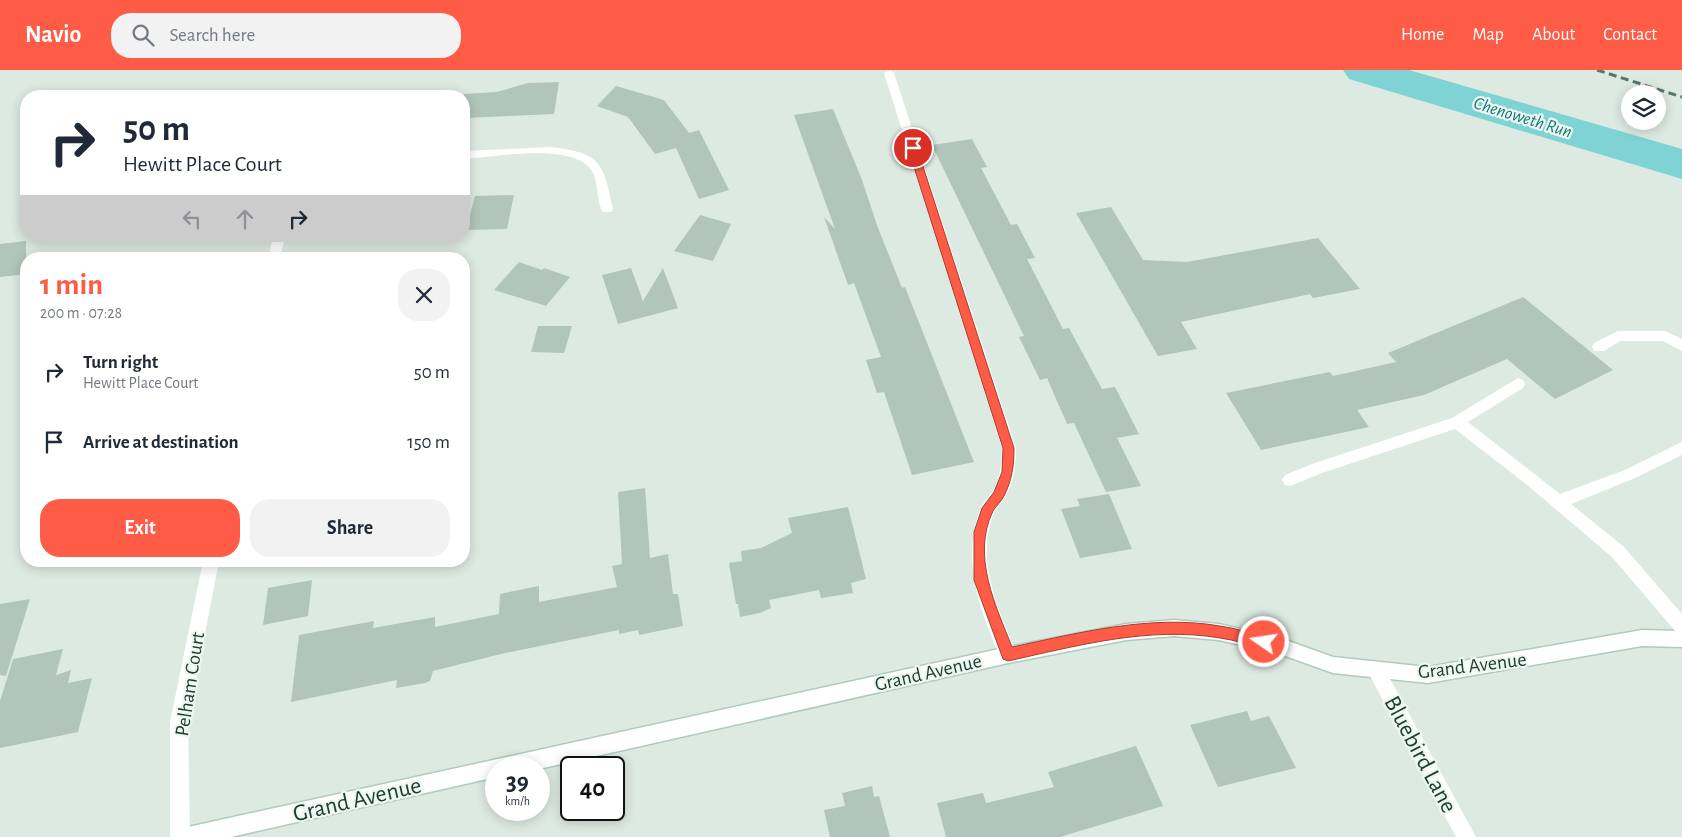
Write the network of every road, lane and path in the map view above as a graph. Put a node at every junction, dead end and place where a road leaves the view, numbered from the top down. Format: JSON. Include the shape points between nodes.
{"nodes":[{"id":1,"x":889,"y":72,"type":"dead end"},
{"id":2,"x":470,"y":156,"type":"edge"},
{"id":3,"x":607,"y":209,"type":"dead end"},
{"id":4,"x":1682,"y":346,"type":"edge"},
{"id":5,"x":1599,"y":347,"type":"dead end"},
{"id":6,"x":1518,"y":384,"type":"dead end"},
{"id":7,"x":1457,"y":422,"type":"junction"},
{"id":8,"x":1682,"y":448,"type":"edge"},
{"id":9,"x":1290,"y":480,"type":"dead end"},
{"id":10,"x":1558,"y":502,"type":"junction"},
{"id":11,"x":210,"y":567,"type":"edge"},
{"id":12,"x":1682,"y":626,"type":"edge"},
{"id":13,"x":1682,"y":639,"type":"edge"},
{"id":14,"x":1008,"y":654,"type":"junction"},
{"id":15,"x":1376,"y":670,"type":"junction"},
{"id":16,"x":550,"y":757,"type":"edge"},
{"id":17,"x":485,"y":770,"type":"edge"},
{"id":18,"x":180,"y":837,"type":"edge"},
{"id":19,"x":188,"y":837,"type":"edge"},
{"id":20,"x":1466,"y":837,"type":"edge"}],
"edges":[{"from":1,"to":14,"type":"street","via":[[1009,448],[1008,472],[999,494],[988,508],[980,532],[980,580]]},
{"from":2,"to":3,"type":"street","via":[[553,151],[584,157],[597,170]]},
{"from":4,"to":5,"type":"street","via":[[1665,336],[1618,336]]},
{"from":6,"to":7,"type":"street"},
{"from":7,"to":9,"type":"street"},
{"from":7,"to":10,"type":"street"},
{"from":8,"to":10,"type":"street","via":[[1630,474]]},
{"from":10,"to":12,"type":"street","via":[[1618,552]]},
{"from":11,"to":18,"type":"street","name":"Pelham Court","via":[[179,722]]},
{"from":13,"to":15,"type":"street","name":"Grand Avenue","via":[[1642,638],[1428,675]]},
{"from":14,"to":15,"type":"street","name":"Grand Avenue","via":[[1086,638],[1174,628],[1219,632],[1280,646],[1333,665]]},
{"from":14,"to":16,"type":"street","name":"Grand Avenue"},
{"from":15,"to":20,"type":"street","name":"Bluebird Lane"},
{"from":17,"to":19,"type":"street","name":"Grand Avenue"}]}
